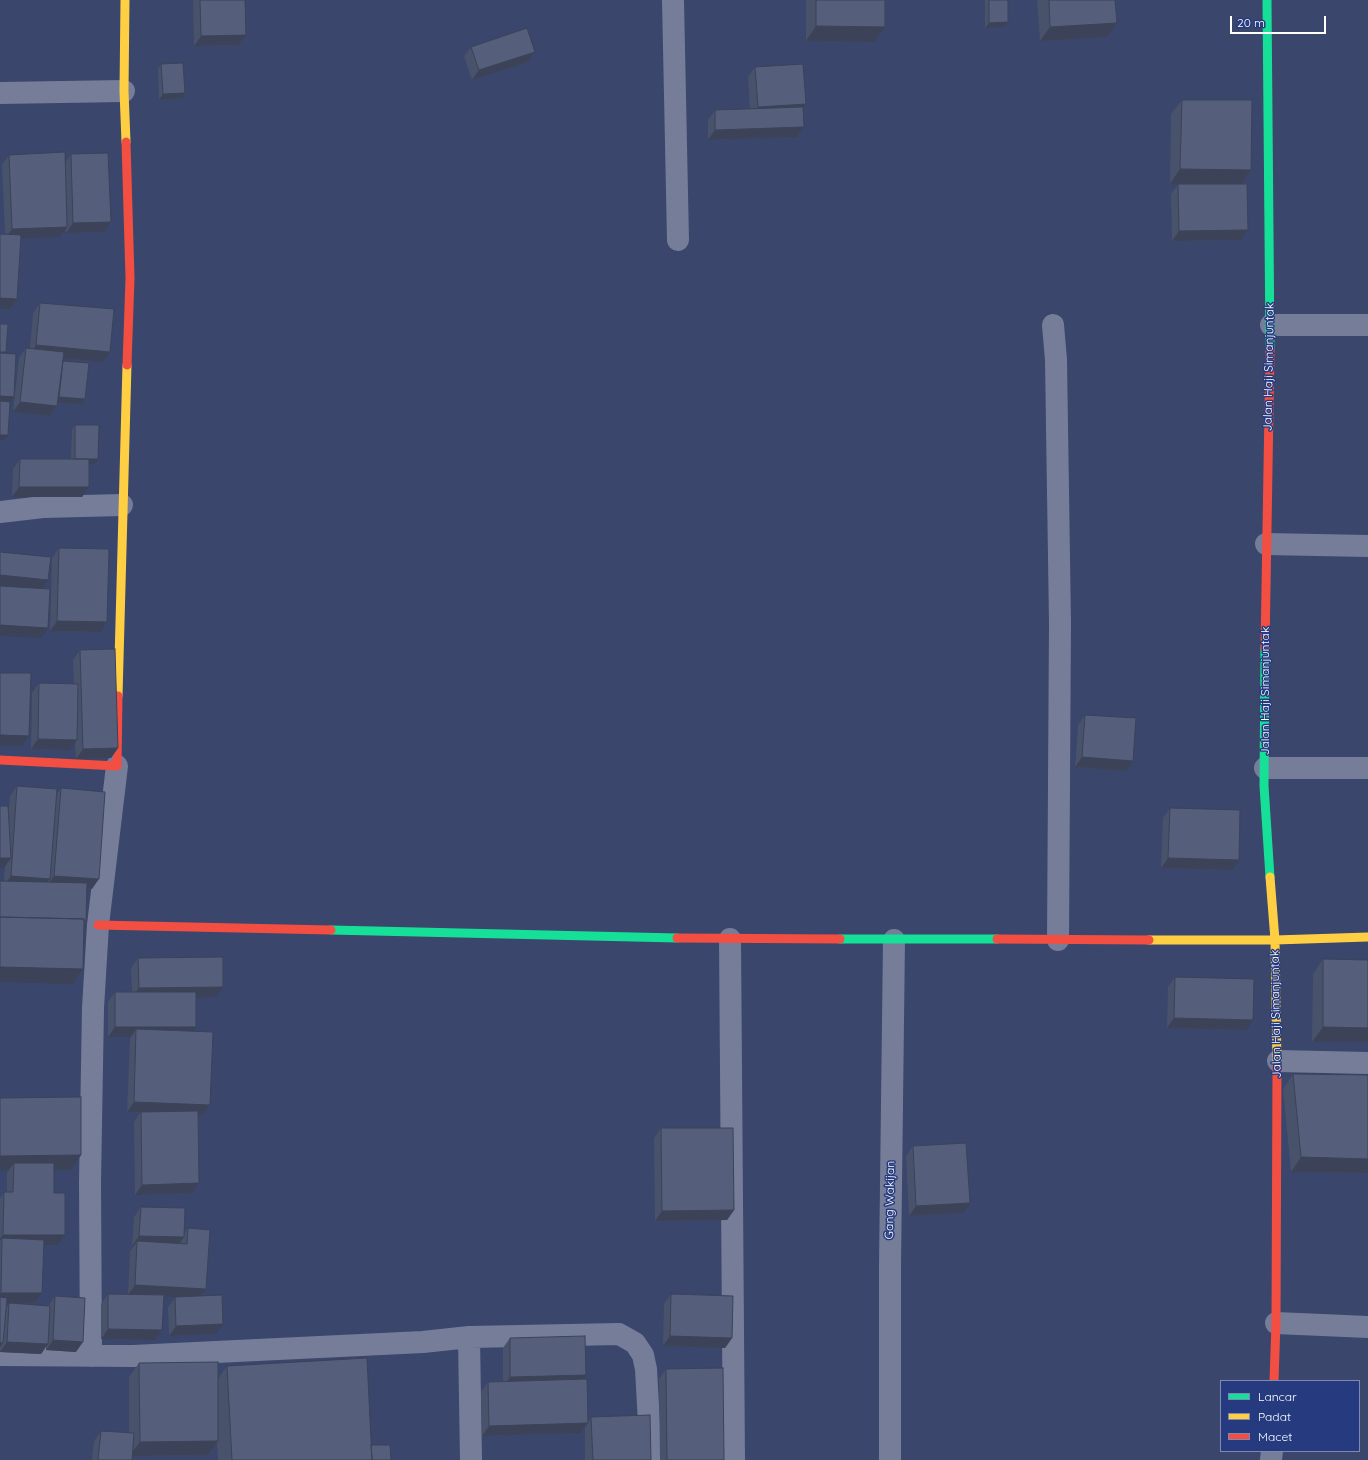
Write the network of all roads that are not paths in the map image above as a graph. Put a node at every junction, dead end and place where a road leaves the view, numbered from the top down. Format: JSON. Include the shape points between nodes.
{"nodes":[{"id":1,"x":125,"y":0,"type":"edge"},
{"id":2,"x":673,"y":0,"type":"edge"},
{"id":3,"x":1267,"y":0,"type":"edge"},
{"id":4,"x":124,"y":91,"type":"junction"},
{"id":5,"x":0,"y":93,"type":"edge"},
{"id":6,"x":678,"y":240,"type":"dead end"},
{"id":7,"x":1053,"y":325,"type":"dead end"},
{"id":8,"x":1271,"y":325,"type":"junction"},
{"id":9,"x":1368,"y":325,"type":"edge"},
{"id":10,"x":122,"y":505,"type":"junction"},
{"id":11,"x":0,"y":512,"type":"edge"},
{"id":12,"x":1266,"y":544,"type":"junction"},
{"id":13,"x":1368,"y":546,"type":"edge"},
{"id":14,"x":0,"y":760,"type":"edge"},
{"id":15,"x":117,"y":766,"type":"junction"},
{"id":16,"x":1265,"y":768,"type":"junction"},
{"id":17,"x":1368,"y":768,"type":"edge"},
{"id":18,"x":98,"y":925,"type":"junction"},
{"id":19,"x":1368,"y":937,"type":"edge"},
{"id":20,"x":730,"y":940,"type":"junction"},
{"id":21,"x":894,"y":940,"type":"junction"},
{"id":22,"x":1058,"y":940,"type":"junction"},
{"id":23,"x":1275,"y":940,"type":"junction"},
{"id":24,"x":1278,"y":1061,"type":"junction"},
{"id":25,"x":1368,"y":1063,"type":"edge"},
{"id":26,"x":1276,"y":1323,"type":"junction"},
{"id":27,"x":1368,"y":1327,"type":"edge"},
{"id":28,"x":469,"y":1337,"type":"junction"},
{"id":29,"x":0,"y":1354,"type":"edge"},
{"id":30,"x":91,"y":1356,"type":"junction"},
{"id":31,"x":1274,"y":1380,"type":"edge"},
{"id":32,"x":471,"y":1460,"type":"edge"},
{"id":33,"x":651,"y":1460,"type":"edge"},
{"id":34,"x":734,"y":1460,"type":"edge"},
{"id":35,"x":890,"y":1460,"type":"edge"}],
"edges":[{"from":1,"to":4,"type":"street"},
{"from":2,"to":6,"type":"street"},
{"from":3,"to":8,"type":"street","name":"Jalan Haji Simanjuntak"},
{"from":4,"to":5,"type":"street"},
{"from":4,"to":10,"type":"street","via":[[130,278]]},
{"from":7,"to":22,"type":"street","via":[[1056,360],[1060,623]]},
{"from":8,"to":9,"type":"street"},
{"from":8,"to":12,"type":"street","name":"Jalan Haji Simanjuntak"},
{"from":10,"to":11,"type":"street","via":[[43,507]]},
{"from":10,"to":15,"type":"street"},
{"from":12,"to":13,"type":"street"},
{"from":12,"to":16,"type":"street","name":"Jalan Haji Simanjuntak"},
{"from":14,"to":15,"type":"street"},
{"from":15,"to":18,"type":"street"},
{"from":16,"to":17,"type":"street"},
{"from":16,"to":23,"type":"street","name":"Jalan Haji Simanjuntak"},
{"from":18,"to":20,"type":"street"},
{"from":18,"to":30,"type":"street","via":[[93,1008],[90,1175]]},
{"from":19,"to":23,"type":"street"},
{"from":20,"to":21,"type":"street"},
{"from":20,"to":34,"type":"street"},
{"from":21,"to":22,"type":"street"},
{"from":21,"to":35,"type":"street","name":"Gang Wakijan"},
{"from":22,"to":23,"type":"street"},
{"from":23,"to":24,"type":"street","name":"Jalan Haji Simanjuntak"},
{"from":24,"to":25,"type":"street"},
{"from":24,"to":26,"type":"street","name":"Jalan Haji Simanjuntak"},
{"from":26,"to":27,"type":"street"},
{"from":26,"to":31,"type":"street","name":"Jalan Haji Simanjuntak"},
{"from":28,"to":30,"type":"street","via":[[338,1346]]},
{"from":28,"to":32,"type":"street"},
{"from":28,"to":33,"type":"street","via":[[620,1334],[635,1343],[646,1369]]},
{"from":29,"to":30,"type":"street"}]}
